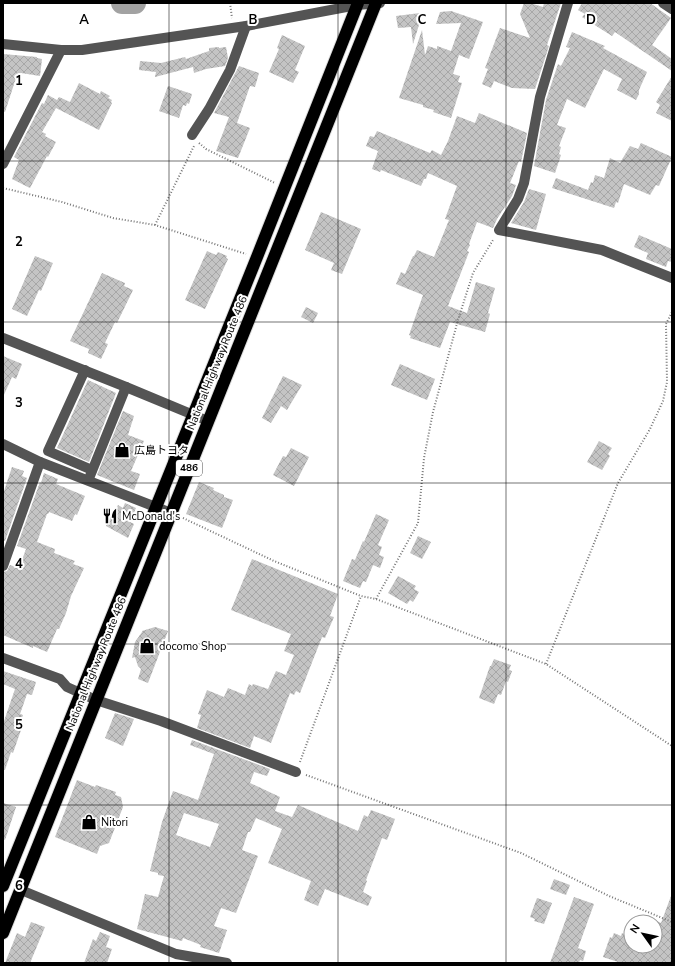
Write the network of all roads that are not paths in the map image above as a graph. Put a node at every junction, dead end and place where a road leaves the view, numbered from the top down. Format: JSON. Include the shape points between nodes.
{"nodes":[{"id":1,"x":375,"y":3,"type":"edge"},
{"id":2,"x":380,"y":3,"type":"edge"},
{"id":3,"x":568,"y":3,"type":"edge"},
{"id":4,"x":663,"y":3,"type":"edge"},
{"id":5,"x":358,"y":4,"type":"edge"},
{"id":6,"x":672,"y":8,"type":"edge"},
{"id":7,"x":246,"y":26,"type":"junction"},
{"id":8,"x":3,"y":44,"type":"edge"},
{"id":9,"x":61,"y":50,"type":"junction"},
{"id":10,"x":192,"y":135,"type":"dead end"},
{"id":11,"x":3,"y":164,"type":"edge"},
{"id":12,"x":672,"y":278,"type":"edge"},
{"id":13,"x":3,"y":338,"type":"edge"},
{"id":14,"x":85,"y":370,"type":"junction"},
{"id":15,"x":126,"y":387,"type":"junction"},
{"id":16,"x":193,"y":415,"type":"junction"},
{"id":17,"x":208,"y":421,"type":"junction"},
{"id":18,"x":3,"y":444,"type":"edge"},
{"id":19,"x":40,"y":462,"type":"junction"},
{"id":20,"x":92,"y":470,"type":"junction"},
{"id":21,"x":88,"y":481,"type":"junction"},
{"id":22,"x":156,"y":508,"type":"junction"},
{"id":23,"x":170,"y":513,"type":"junction"},
{"id":24,"x":3,"y":566,"type":"edge"},
{"id":25,"x":3,"y":658,"type":"edge"},
{"id":26,"x":81,"y":693,"type":"junction"},
{"id":27,"x":96,"y":700,"type":"junction"},
{"id":28,"x":296,"y":772,"type":"road end"},
{"id":29,"x":3,"y":886,"type":"edge"},
{"id":30,"x":21,"y":890,"type":"junction"},
{"id":31,"x":3,"y":933,"type":"edge"},
{"id":32,"x":227,"y":963,"type":"edge"}],
"edges":[{"from":1,"to":2,"type":"street"},
{"from":1,"to":5,"type":"street"},
{"from":1,"to":17,"type":"highway","name":"National Highway Route 486","number":"486"},
{"from":3,"to":12,"type":"street","via":[[540,97],[524,182],[518,199],[499,230],[602,250]]},
{"from":4,"to":6,"type":"street"},
{"from":5,"to":7,"type":"street"},
{"from":5,"to":16,"type":"highway","name":"National Highway Route 486","number":"486"},
{"from":7,"to":9,"type":"street","via":[[82,50]]},
{"from":7,"to":10,"type":"street","via":[[230,70]]},
{"from":8,"to":9,"type":"street"},
{"from":9,"to":11,"type":"street"},
{"from":13,"to":14,"type":"street"},
{"from":14,"to":15,"type":"street"},
{"from":14,"to":20,"type":"street","via":[[48,451]]},
{"from":15,"to":16,"type":"street"},
{"from":15,"to":20,"type":"street"},
{"from":16,"to":17,"type":"street"},
{"from":16,"to":22,"type":"highway","name":"National Highway Route 486","number":"486"},
{"from":17,"to":23,"type":"highway","name":"National Highway Route 486","number":"486"},
{"from":18,"to":19,"type":"street"},
{"from":19,"to":21,"type":"street"},
{"from":19,"to":24,"type":"street"},
{"from":20,"to":21,"type":"street"},
{"from":21,"to":22,"type":"street"},
{"from":22,"to":23,"type":"street"},
{"from":22,"to":26,"type":"highway","name":"National Highway Route 486","number":"486"},
{"from":23,"to":27,"type":"highway","name":"National Highway Route 486","number":"486"},
{"from":25,"to":26,"type":"street","via":[[60,679],[67,687]]},
{"from":26,"to":27,"type":"street"},
{"from":26,"to":29,"type":"highway","name":"National Highway Route 486","number":"486"},
{"from":27,"to":28,"type":"street","via":[[162,721]]},
{"from":27,"to":30,"type":"highway","name":"National Highway Route 486","number":"486"},
{"from":30,"to":31,"type":"highway","name":"National Highway Route 486","number":"486"},
{"from":30,"to":32,"type":"street","via":[[176,954]]}]}
